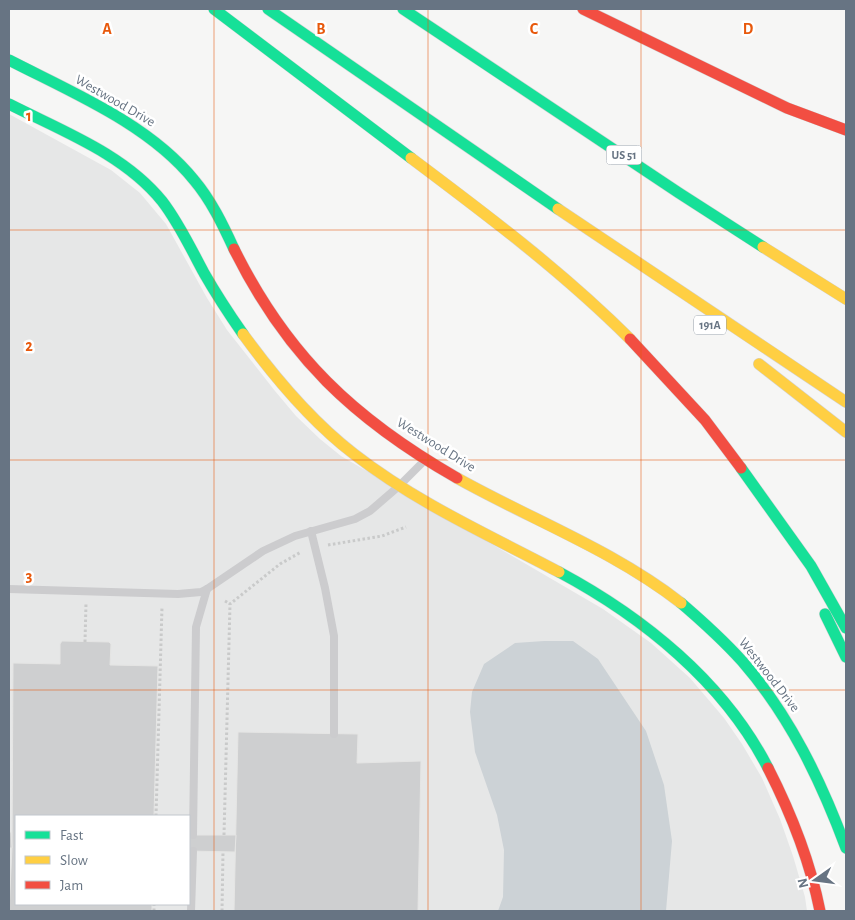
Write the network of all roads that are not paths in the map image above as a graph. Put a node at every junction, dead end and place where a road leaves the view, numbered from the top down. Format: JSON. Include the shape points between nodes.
{"nodes":[{"id":1,"x":214,"y":9,"type":"edge"},
{"id":2,"x":268,"y":9,"type":"edge"},
{"id":3,"x":403,"y":9,"type":"edge"},
{"id":4,"x":584,"y":9,"type":"edge"},
{"id":5,"x":9,"y":60,"type":"edge"},
{"id":6,"x":9,"y":104,"type":"edge"},
{"id":7,"x":846,"y":130,"type":"edge"},
{"id":8,"x":572,"y":219,"type":"junction"},
{"id":9,"x":846,"y":299,"type":"edge"},
{"id":10,"x":706,"y":322,"type":"dead end"},
{"id":11,"x":753,"y":359,"type":"dead end"},
{"id":12,"x":846,"y":402,"type":"edge"},
{"id":13,"x":846,"y":432,"type":"edge"},
{"id":14,"x":426,"y":459,"type":"junction"},
{"id":15,"x":399,"y":486,"type":"junction"},
{"id":16,"x":311,"y":531,"type":"junction"},
{"id":17,"x":786,"y":531,"type":"junction"},
{"id":18,"x":9,"y":589,"type":"edge"},
{"id":19,"x":207,"y":589,"type":"junction"},
{"id":20,"x":846,"y":628,"type":"edge"},
{"id":21,"x":846,"y":657,"type":"edge"},
{"id":22,"x":334,"y":734,"type":"dead end"},
{"id":23,"x":193,"y":835,"type":"dead end"},
{"id":24,"x":846,"y":848,"type":"edge"},
{"id":25,"x":193,"y":851,"type":"dead end"},
{"id":26,"x":191,"y":911,"type":"edge"},
{"id":27,"x":820,"y":911,"type":"edge"}],
"edges":[{"from":1,"to":17,"type":"main road","via":[[518,239],[584,295],[647,356],[705,420]]},
{"from":2,"to":8,"type":"main road"},
{"from":3,"to":9,"type":"main road","number":"US 51"},
{"from":4,"to":7,"type":"main road","via":[[787,108]]},
{"from":5,"to":14,"type":"main road","name":"Westwood Drive","via":[[121,119],[177,162],[204,194],[259,294],[296,351],[344,399]]},
{"from":6,"to":15,"type":"main road","via":[[115,160],[150,188],[174,216],[219,298],[269,371],[325,430],[367,465]]},
{"from":8,"to":10,"type":"main road","number":"191A"},
{"from":8,"to":12,"type":"main road"},
{"from":11,"to":13,"type":"main road"},
{"from":14,"to":15,"type":"lane"},
{"from":14,"to":24,"type":"main road","name":"Westwood Drive","via":[[480,491],[602,551],[644,576],[712,630],[743,662],[795,733],[834,811]]},
{"from":15,"to":16,"type":"lane","via":[[362,516]]},
{"from":15,"to":27,"type":"main road","via":[[580,583],[651,630],[683,657],[738,720],[781,789],[810,866]]},
{"from":16,"to":19,"type":"lane","via":[[263,551]]},
{"from":16,"to":22,"type":"lane","via":[[334,636]]},
{"from":17,"to":20,"type":"main road","via":[[818,576]]},
{"from":17,"to":21,"type":"main road"},
{"from":18,"to":19,"type":"lane","via":[[178,594]]},
{"from":19,"to":23,"type":"lane","via":[[196,626]]},
{"from":25,"to":26,"type":"lane"}]}
